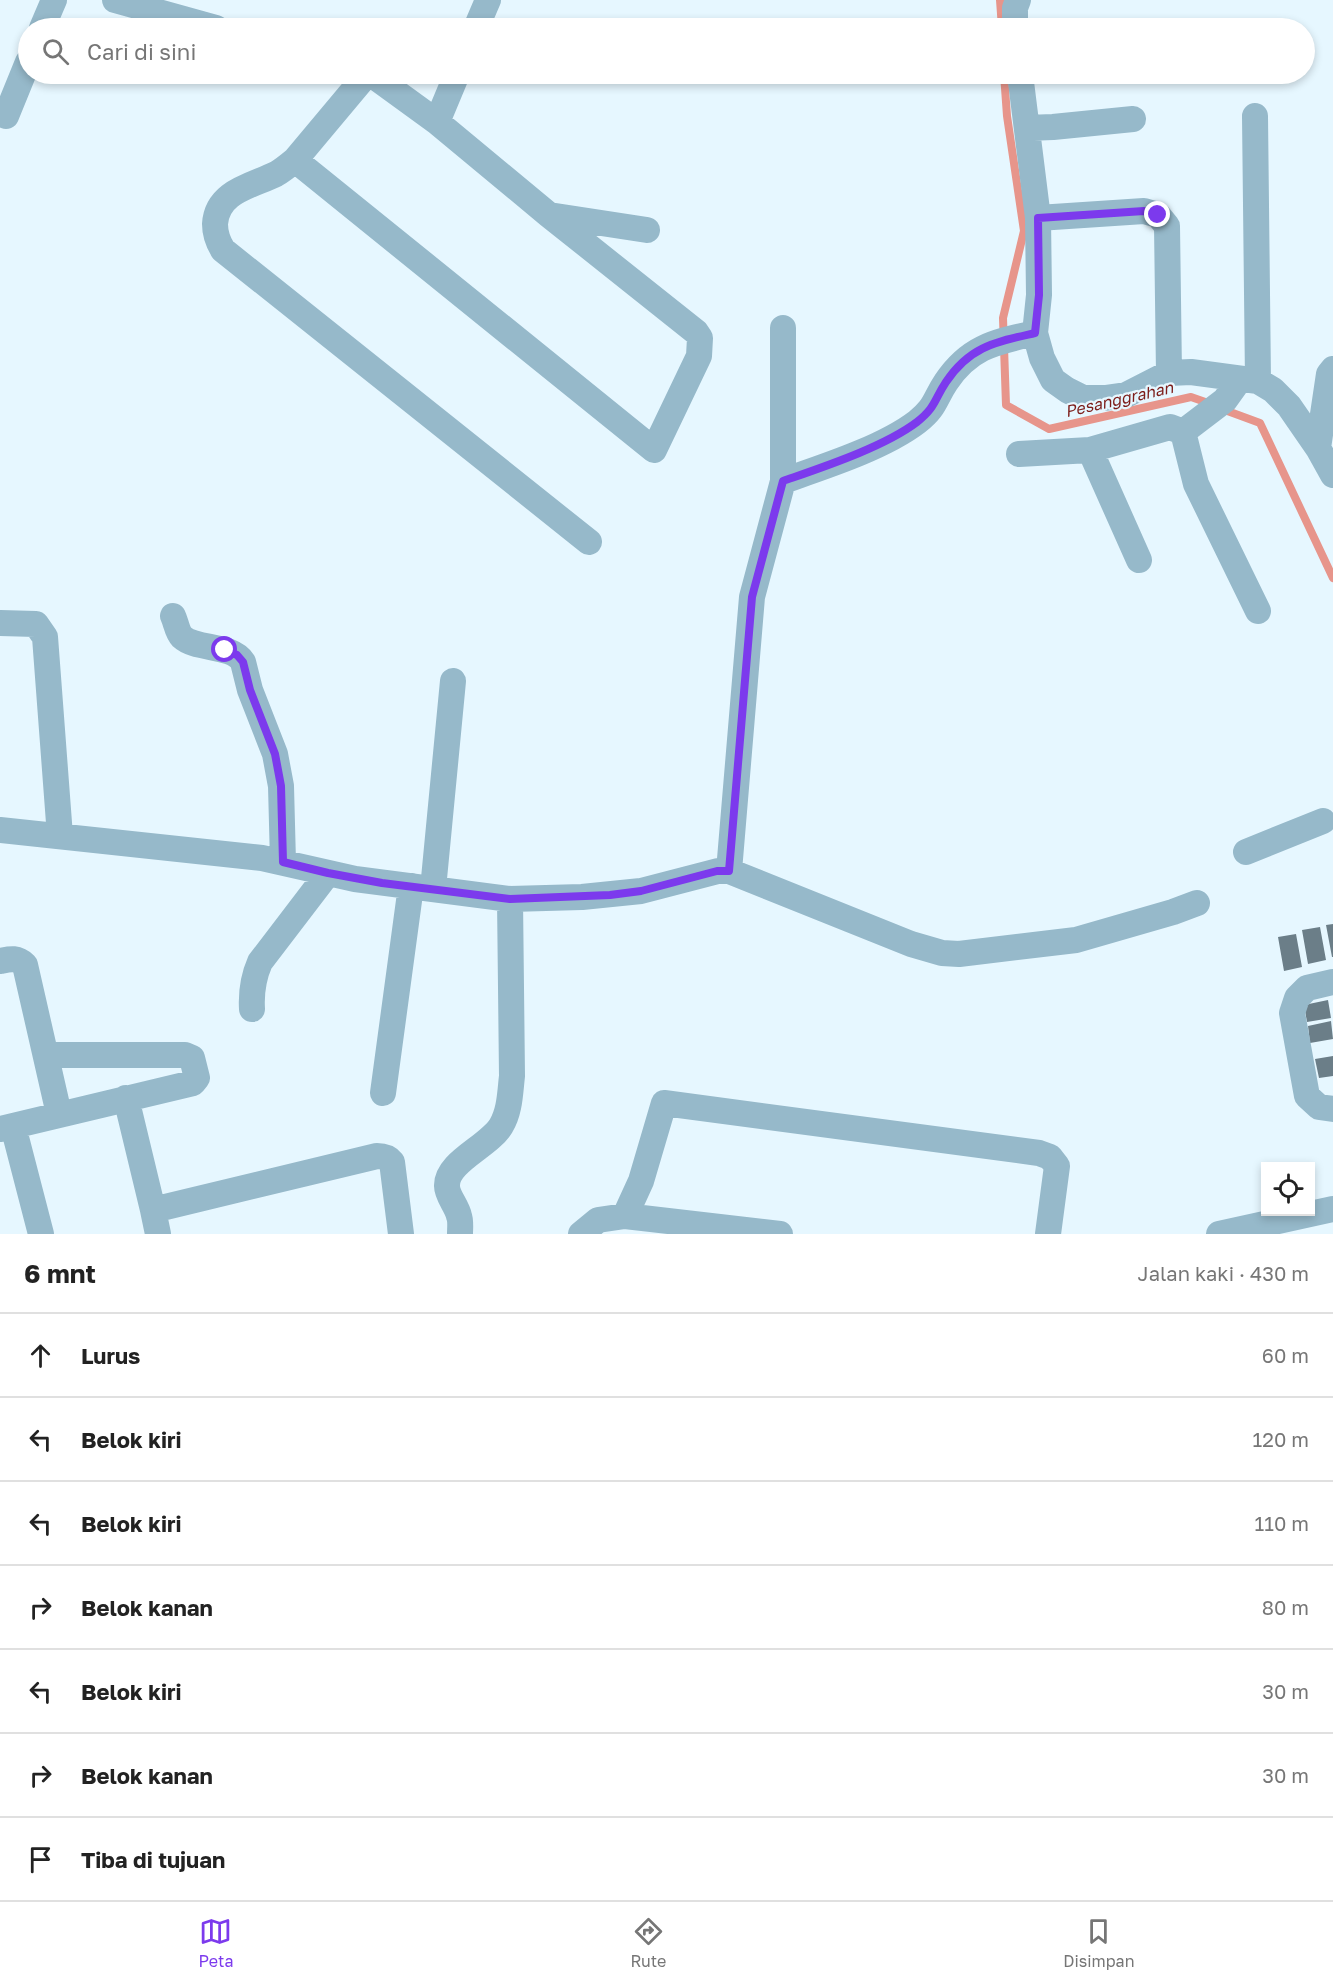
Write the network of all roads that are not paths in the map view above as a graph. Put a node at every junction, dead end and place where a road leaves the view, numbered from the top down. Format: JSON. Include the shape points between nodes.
{"nodes":[{"id":1,"x":54,"y":0,"type":"edge"},
{"id":2,"x":115,"y":0,"type":"edge"},
{"id":3,"x":488,"y":0,"type":"edge"},
{"id":4,"x":1018,"y":0,"type":"edge"},
{"id":5,"x":46,"y":18,"type":"edge"},
{"id":6,"x":180,"y":18,"type":"edge"},
{"id":7,"x":480,"y":18,"type":"edge"},
{"id":8,"x":1015,"y":18,"type":"edge"},
{"id":9,"x":19,"y":84,"type":"edge"},
{"id":10,"x":360,"y":84,"type":"edge"},
{"id":11,"x":383,"y":84,"type":"edge"},
{"id":12,"x":454,"y":84,"type":"edge"},
{"id":13,"x":1021,"y":84,"type":"edge"},
{"id":14,"x":6,"y":116,"type":"dead end"},
{"id":15,"x":1255,"y":116,"type":"dead end"},
{"id":16,"x":1133,"y":120,"type":"dead end"},
{"id":17,"x":437,"y":122,"type":"junction"},
{"id":18,"x":1027,"y":128,"type":"junction"},
{"id":19,"x":295,"y":160,"type":"junction"},
{"id":20,"x":549,"y":215,"type":"junction"},
{"id":21,"x":1038,"y":218,"type":"junction"},
{"id":22,"x":647,"y":230,"type":"dead end"},
{"id":23,"x":783,"y":328,"type":"dead end"},
{"id":24,"x":1025,"y":336,"type":"junction"},
{"id":25,"x":1333,"y":369,"type":"edge"},
{"id":26,"x":1169,"y":373,"type":"junction"},
{"id":27,"x":1249,"y":380,"type":"junction"},
{"id":28,"x":1183,"y":432,"type":"junction"},
{"id":29,"x":1318,"y":448,"type":"junction"},
{"id":30,"x":1090,"y":450,"type":"junction"},
{"id":31,"x":1019,"y":454,"type":"dead end"},
{"id":32,"x":1333,"y":475,"type":"edge"},
{"id":33,"x":783,"y":481,"type":"junction"},
{"id":34,"x":589,"y":542,"type":"dead end"},
{"id":35,"x":1140,"y":560,"type":"dead end"},
{"id":36,"x":1258,"y":611,"type":"dead end"},
{"id":37,"x":173,"y":616,"type":"dead end"},
{"id":38,"x":0,"y":623,"type":"edge"},
{"id":39,"x":453,"y":681,"type":"dead end"},
{"id":40,"x":1323,"y":820,"type":"dead end"},
{"id":41,"x":0,"y":830,"type":"edge"},
{"id":42,"x":60,"y":836,"type":"junction"},
{"id":43,"x":1246,"y":852,"type":"dead end"},
{"id":44,"x":283,"y":862,"type":"junction"},
{"id":45,"x":729,"y":871,"type":"junction"},
{"id":46,"x":328,"y":873,"type":"junction"},
{"id":47,"x":422,"y":887,"type":"junction"},
{"id":48,"x":510,"y":899,"type":"junction"},
{"id":49,"x":1197,"y":903,"type":"dead end"},
{"id":50,"x":0,"y":961,"type":"edge"},
{"id":51,"x":1333,"y":982,"type":"edge"},
{"id":52,"x":252,"y":1009,"type":"dead end"},
{"id":53,"x":46,"y":1055,"type":"junction"},
{"id":54,"x":383,"y":1093,"type":"dead end"},
{"id":55,"x":126,"y":1098,"type":"junction"},
{"id":56,"x":1333,"y":1109,"type":"edge"},
{"id":57,"x":58,"y":1114,"type":"junction"},
{"id":58,"x":7,"y":1127,"type":"edge"},
{"id":59,"x":1333,"y":1209,"type":"edge"},
{"id":60,"x":625,"y":1216,"type":"junction"},
{"id":61,"x":155,"y":1222,"type":"edge"},
{"id":62,"x":41,"y":1234,"type":"edge"},
{"id":63,"x":401,"y":1234,"type":"edge"},
{"id":64,"x":459,"y":1234,"type":"edge"},
{"id":65,"x":581,"y":1234,"type":"edge"},
{"id":66,"x":780,"y":1234,"type":"edge"},
{"id":67,"x":1048,"y":1234,"type":"edge"},
{"id":68,"x":1219,"y":1234,"type":"edge"}],
"edges":[{"from":1,"to":5,"type":"street"},
{"from":2,"to":6,"type":"street"},
{"from":3,"to":7,"type":"street"},
{"from":4,"to":8,"type":"street"},
{"from":9,"to":14,"type":"street"},
{"from":10,"to":19,"type":"street"},
{"from":11,"to":17,"type":"street"},
{"from":12,"to":17,"type":"street"},
{"from":13,"to":18,"type":"street"},
{"from":15,"to":27,"type":"street"},
{"from":16,"to":18,"type":"street"},
{"from":17,"to":20,"type":"street"},
{"from":18,"to":21,"type":"street"},
{"from":19,"to":20,"type":"street","via":[[654,450],[699,356],[700,338]]},
{"from":19,"to":34,"type":"street","via":[[225,200],[215,227],[223,250]]},
{"from":20,"to":22,"type":"street"},
{"from":21,"to":24,"type":"street","via":[[1039,295]]},
{"from":21,"to":26,"type":"street","via":[[1144,211],[1158,215],[1167,226]]},
{"from":23,"to":33,"type":"street"},
{"from":24,"to":26,"type":"street","via":[[1053,380],[1083,398],[1126,395]]},
{"from":24,"to":33,"type":"street","via":[[981,347],[961,362],[932,409],[915,423],[857,453]]},
{"from":25,"to":29,"type":"street"},
{"from":26,"to":27,"type":"street"},
{"from":27,"to":28,"type":"street"},
{"from":27,"to":29,"type":"street","via":[[1273,390]]},
{"from":28,"to":30,"type":"street","via":[[1170,427]]},
{"from":28,"to":36,"type":"street","via":[[1197,484]]},
{"from":29,"to":32,"type":"street"},
{"from":30,"to":31,"type":"street"},
{"from":30,"to":35,"type":"street"},
{"from":33,"to":45,"type":"street","via":[[752,597]]},
{"from":37,"to":44,"type":"street","via":[[184,639],[232,653],[243,662],[275,754],[281,786]]},
{"from":38,"to":42,"type":"street","via":[[36,624],[45,637]]},
{"from":39,"to":47,"type":"street"},
{"from":40,"to":43,"type":"street"},
{"from":41,"to":42,"type":"street"},
{"from":42,"to":44,"type":"street"},
{"from":44,"to":46,"type":"street"},
{"from":45,"to":48,"type":"street","via":[[610,895]]},
{"from":45,"to":49,"type":"street","via":[[889,936],[942,953],[1076,940]]},
{"from":46,"to":47,"type":"street"},
{"from":46,"to":52,"type":"street","via":[[260,962],[251,993]]},
{"from":47,"to":48,"type":"street"},
{"from":47,"to":54,"type":"street"},
{"from":48,"to":64,"type":"street","via":[[512,1076],[508,1110],[492,1137],[457,1163],[449,1174],[447,1187],[460,1216]]},
{"from":50,"to":53,"type":"street","via":[[20,960],[25,965]]},
{"from":51,"to":56,"type":"street","via":[[1307,988],[1297,998],[1292,1013],[1307,1096],[1319,1107]]},
{"from":53,"to":55,"type":"street","via":[[192,1058],[197,1078],[194,1083]]},
{"from":53,"to":57,"type":"street"},
{"from":55,"to":57,"type":"street"},
{"from":55,"to":61,"type":"street"},
{"from":57,"to":58,"type":"street"},
{"from":58,"to":62,"type":"street"},
{"from":59,"to":68,"type":"street"},
{"from":60,"to":65,"type":"street","via":[[598,1220]]},
{"from":60,"to":66,"type":"street"},
{"from":60,"to":67,"type":"street","via":[[641,1181],[664,1103],[1039,1153],[1050,1157],[1057,1166]]},
{"from":61,"to":63,"type":"street","via":[[383,1156],[392,1162]]}]}
